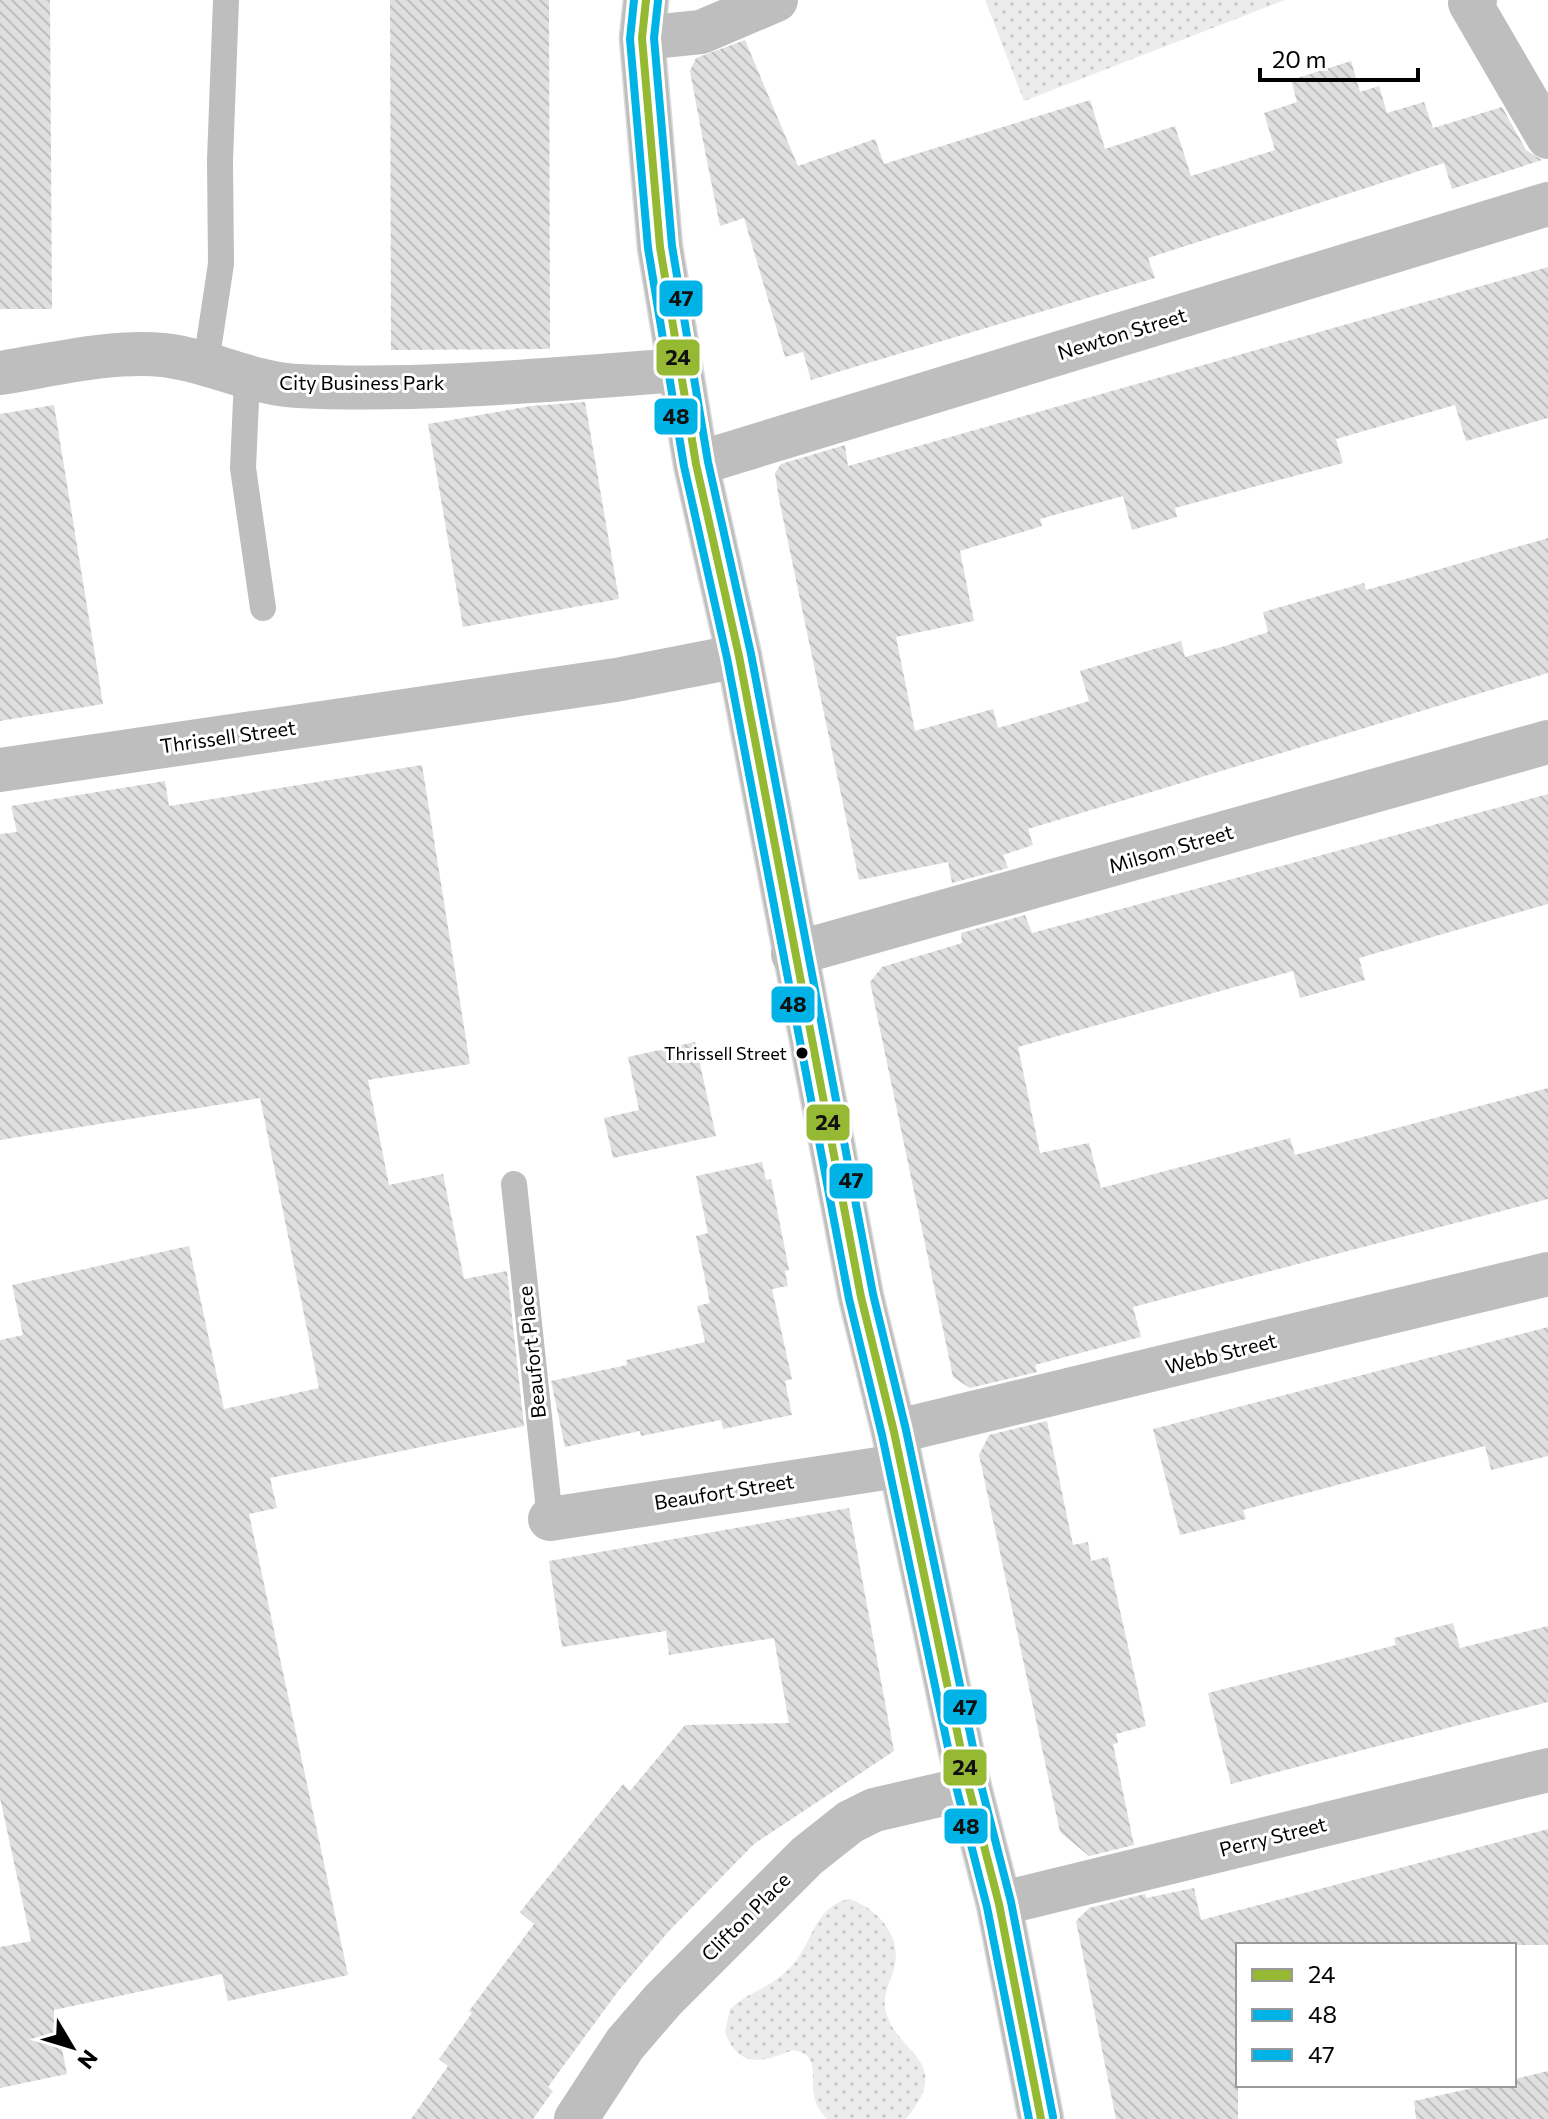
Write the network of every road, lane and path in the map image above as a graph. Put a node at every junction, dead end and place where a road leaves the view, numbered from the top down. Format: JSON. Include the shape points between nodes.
{"nodes":[{"id":1,"x":226,"y":0,"type":"edge"},
{"id":2,"x":776,"y":0,"type":"edge"},
{"id":3,"x":1475,"y":0,"type":"edge"},
{"id":4,"x":644,"y":19,"type":"edge"},
{"id":5,"x":1548,"y":137,"type":"edge"},
{"id":6,"x":1548,"y":204,"type":"edge"},
{"id":7,"x":206,"y":363,"type":"junction"},
{"id":8,"x":680,"y":370,"type":"junction"},
{"id":9,"x":0,"y":373,"type":"edge"},
{"id":10,"x":247,"y":378,"type":"junction"},
{"id":11,"x":696,"y":464,"type":"junction"},
{"id":12,"x":263,"y":608,"type":"dead end"},
{"id":13,"x":739,"y":656,"type":"junction"},
{"id":14,"x":1548,"y":742,"type":"edge"},
{"id":15,"x":0,"y":770,"type":"edge"},
{"id":16,"x":793,"y":954,"type":"junction"},
{"id":17,"x":514,"y":1184,"type":"dead end"},
{"id":18,"x":1548,"y":1274,"type":"edge"},
{"id":19,"x":896,"y":1449,"type":"junction"},
{"id":20,"x":550,"y":1519,"type":"joint"},
{"id":21,"x":1548,"y":1770,"type":"edge"},
{"id":22,"x":969,"y":1788,"type":"junction"},
{"id":23,"x":999,"y":1904,"type":"junction"},
{"id":24,"x":576,"y":2119,"type":"edge"},
{"id":25,"x":1041,"y":2119,"type":"edge"}],
"edges":[{"from":1,"to":7,"type":"lane","via":[[221,264]]},
{"from":2,"to":4,"type":"street","via":[[701,32]]},
{"from":3,"to":5,"type":"street","via":[[1470,3]]},
{"from":4,"to":8,"type":"street","via":[[660,247]]},
{"from":6,"to":11,"type":"street","name":"Newton Street"},
{"from":7,"to":9,"type":"street","name":"City Business Park","via":[[125,355]]},
{"from":7,"to":10,"type":"street","name":"City Business Park"},
{"from":8,"to":10,"type":"street","name":"City Business Park","via":[[385,386],[296,386]]},
{"from":8,"to":11,"type":"street"},
{"from":10,"to":12,"type":"lane","via":[[243,468]]},
{"from":11,"to":13,"type":"street"},
{"from":13,"to":15,"type":"street","name":"Thrissell Street","via":[[616,680]]},
{"from":13,"to":16,"type":"street"},
{"from":14,"to":16,"type":"street","name":"Milsom Street"},
{"from":16,"to":19,"type":"street"},
{"from":17,"to":20,"type":"lane","name":"Beaufort Place"},
{"from":18,"to":19,"type":"street","name":"Webb Street"},
{"from":19,"to":20,"type":"street","name":"Beaufort Street"},
{"from":19,"to":22,"type":"street"},
{"from":21,"to":23,"type":"street","name":"Perry Street"},
{"from":22,"to":23,"type":"street"},
{"from":22,"to":24,"type":"street","name":"Clifton Place","via":[[874,1810],[807,1856],[663,2000],[625,2044]]},
{"from":23,"to":25,"type":"street"}]}
